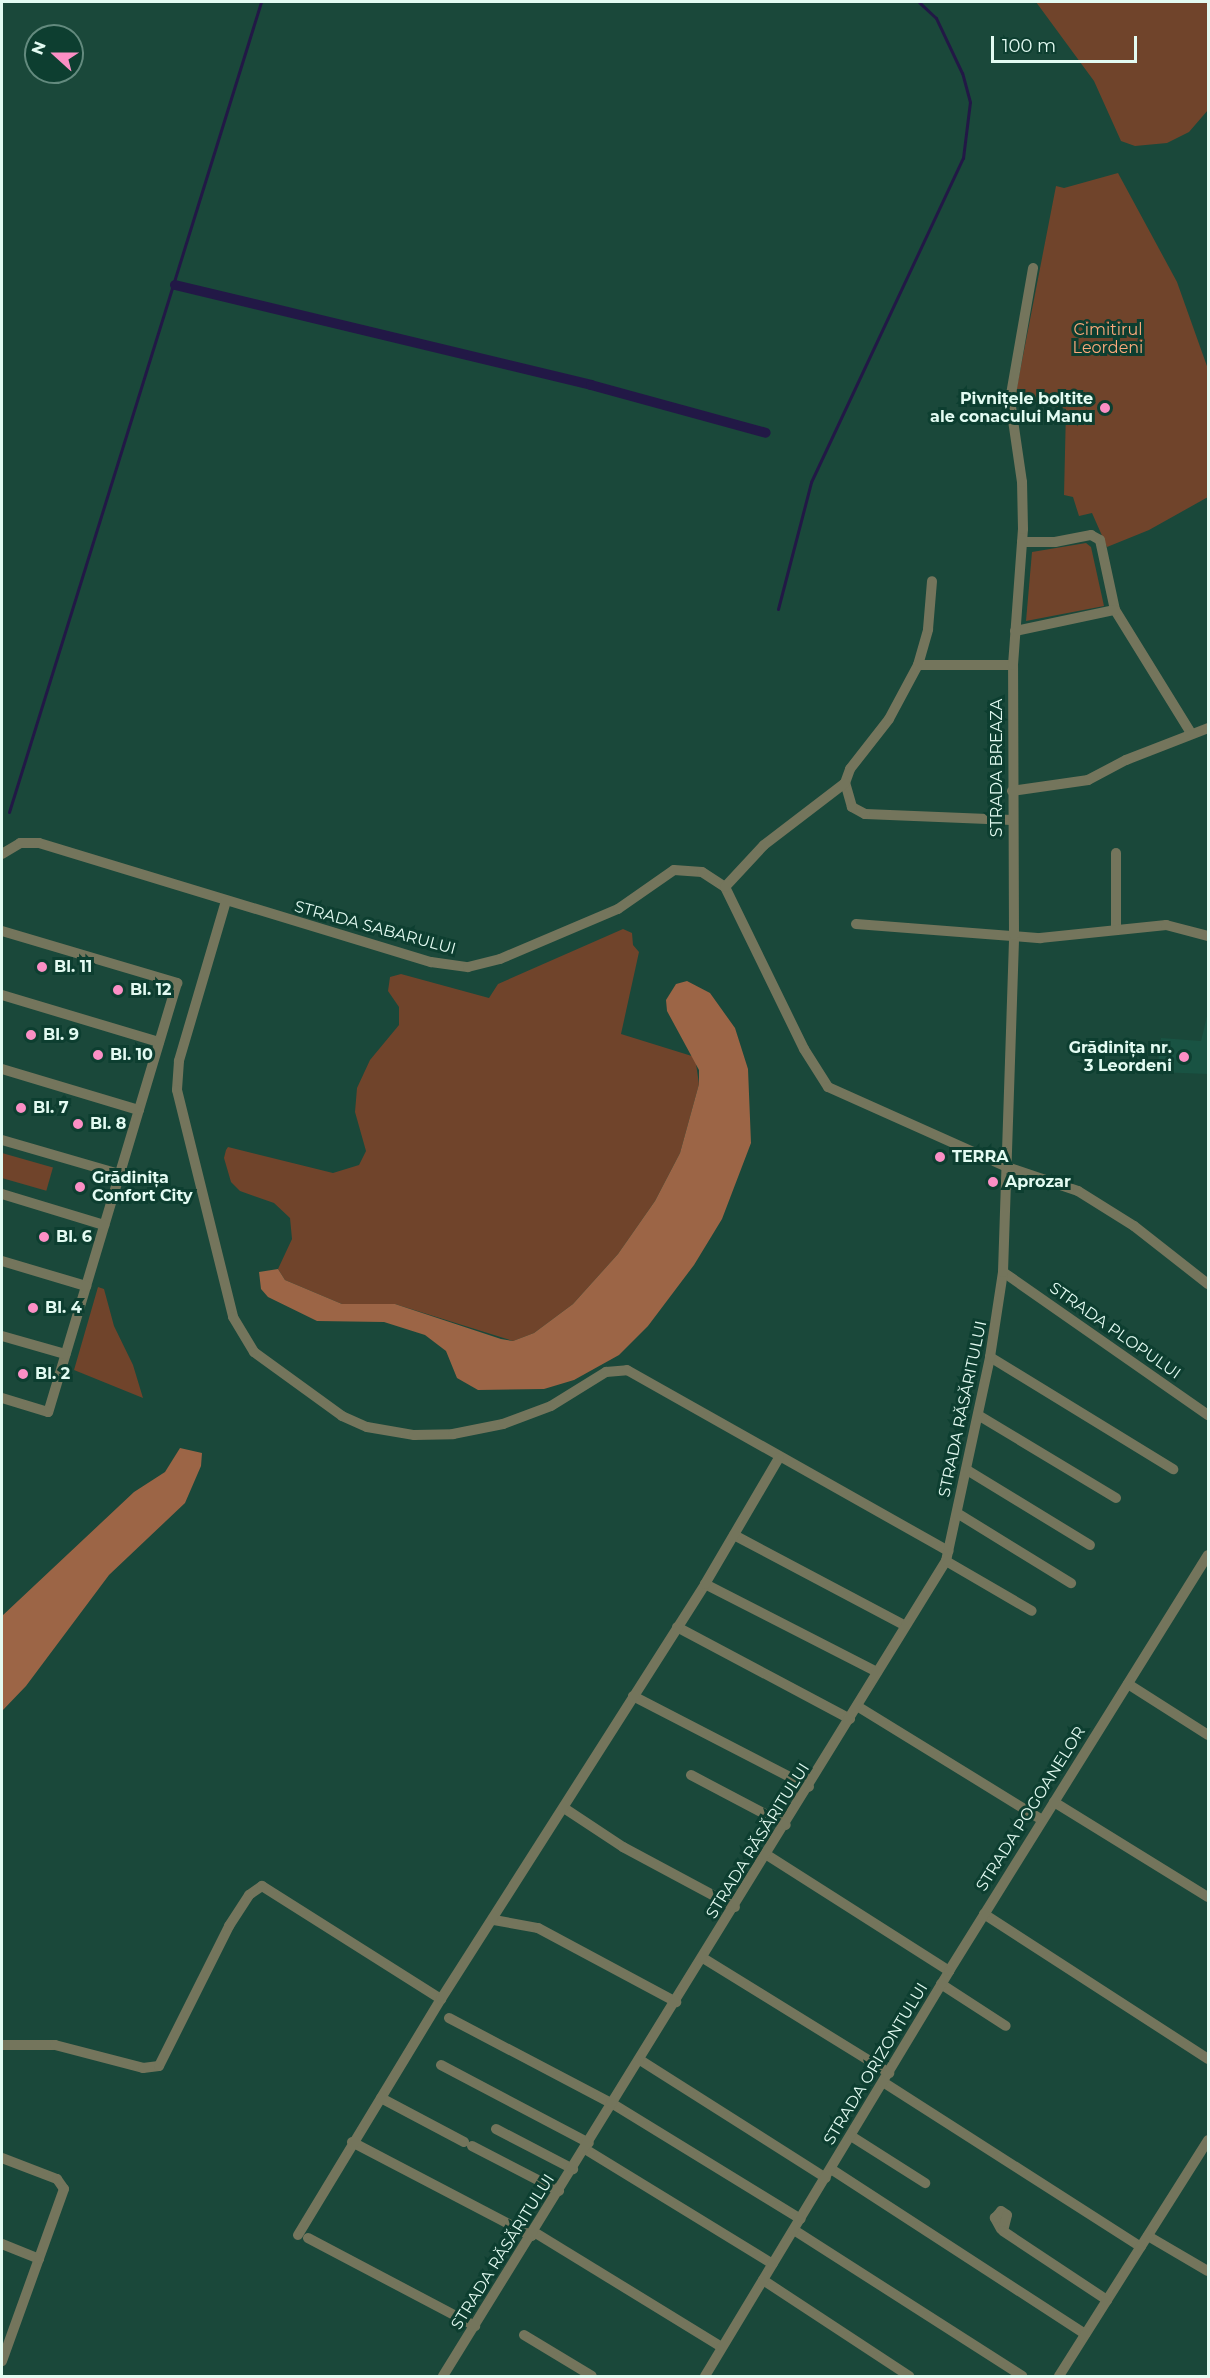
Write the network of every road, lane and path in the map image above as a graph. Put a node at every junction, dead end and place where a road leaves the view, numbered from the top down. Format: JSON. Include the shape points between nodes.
{"nodes":[{"id":1,"x":1033,"y":268,"type":"dead end"},
{"id":2,"x":1022,"y":542,"type":"junction"},
{"id":3,"x":932,"y":581,"type":"dead end"},
{"id":4,"x":1115,"y":610,"type":"junction"},
{"id":5,"x":1015,"y":631,"type":"junction"},
{"id":6,"x":918,"y":665,"type":"junction"},
{"id":7,"x":1013,"y":665,"type":"junction"},
{"id":8,"x":1209,"y":728,"type":"edge"},
{"id":9,"x":1191,"y":733,"type":"junction"},
{"id":10,"x":845,"y":783,"type":"junction"},
{"id":11,"x":1012,"y":791,"type":"junction"},
{"id":12,"x":1012,"y":820,"type":"junction"},
{"id":13,"x":1116,"y":853,"type":"dead end"},
{"id":14,"x":2,"y":854,"type":"edge"},
{"id":15,"x":725,"y":887,"type":"junction"},
{"id":16,"x":226,"y":901,"type":"junction"},
{"id":17,"x":856,"y":924,"type":"dead end"},
{"id":18,"x":1116,"y":929,"type":"junction"},
{"id":19,"x":2,"y":931,"type":"edge"},
{"id":20,"x":1014,"y":935,"type":"junction"},
{"id":21,"x":1209,"y":936,"type":"edge"},
{"id":22,"x":2,"y":995,"type":"edge"},
{"id":23,"x":159,"y":1042,"type":"junction"},
{"id":24,"x":2,"y":1069,"type":"edge"},
{"id":25,"x":139,"y":1110,"type":"junction"},
{"id":26,"x":2,"y":1140,"type":"edge"},
{"id":27,"x":1007,"y":1167,"type":"junction"},
{"id":28,"x":119,"y":1174,"type":"junction"},
{"id":29,"x":2,"y":1194,"type":"edge"},
{"id":30,"x":104,"y":1225,"type":"junction"},
{"id":31,"x":2,"y":1261,"type":"edge"},
{"id":32,"x":1003,"y":1272,"type":"junction"},
{"id":33,"x":1209,"y":1284,"type":"edge"},
{"id":34,"x":86,"y":1286,"type":"junction"},
{"id":35,"x":2,"y":1336,"type":"edge"},
{"id":36,"x":65,"y":1354,"type":"junction"},
{"id":37,"x":990,"y":1357,"type":"junction"},
{"id":38,"x":2,"y":1398,"type":"edge"},
{"id":39,"x":1209,"y":1414,"type":"edge"},
{"id":40,"x":978,"y":1415,"type":"junction"},
{"id":41,"x":779,"y":1458,"type":"junction"},
{"id":42,"x":1173,"y":1469,"type":"dead end"},
{"id":43,"x":967,"y":1470,"type":"junction"},
{"id":44,"x":1116,"y":1498,"type":"dead end"},
{"id":45,"x":957,"y":1513,"type":"junction"},
{"id":46,"x":734,"y":1534,"type":"junction"},
{"id":47,"x":1090,"y":1545,"type":"dead end"},
{"id":48,"x":1209,"y":1555,"type":"edge"},
{"id":49,"x":947,"y":1556,"type":"junction"},
{"id":50,"x":1198,"y":1571,"type":"junction"},
{"id":51,"x":1209,"y":1577,"type":"edge"},
{"id":52,"x":1071,"y":1582,"type":"dead end"},
{"id":53,"x":705,"y":1584,"type":"junction"},
{"id":54,"x":1032,"y":1611,"type":"dead end"},
{"id":55,"x":904,"y":1625,"type":"junction"},
{"id":56,"x":677,"y":1627,"type":"junction"},
{"id":57,"x":877,"y":1672,"type":"junction"},
{"id":58,"x":1128,"y":1684,"type":"junction"},
{"id":59,"x":633,"y":1696,"type":"junction"},
{"id":60,"x":857,"y":1706,"type":"junction"},
{"id":61,"x":850,"y":1719,"type":"junction"},
{"id":62,"x":1209,"y":1735,"type":"edge"},
{"id":63,"x":691,"y":1775,"type":"dead end"},
{"id":64,"x":809,"y":1787,"type":"junction"},
{"id":65,"x":1054,"y":1802,"type":"junction"},
{"id":66,"x":564,"y":1808,"type":"junction"},
{"id":67,"x":1042,"y":1820,"type":"junction"},
{"id":68,"x":786,"y":1825,"type":"junction"},
{"id":69,"x":767,"y":1855,"type":"junction"},
{"id":70,"x":1209,"y":1897,"type":"edge"},
{"id":71,"x":735,"y":1907,"type":"junction"},
{"id":72,"x":984,"y":1914,"type":"junction"},
{"id":73,"x":494,"y":1920,"type":"junction"},
{"id":74,"x":704,"y":1958,"type":"junction"},
{"id":75,"x":949,"y":1971,"type":"junction"},
{"id":76,"x":941,"y":1984,"type":"junction"},
{"id":77,"x":441,"y":1999,"type":"junction"},
{"id":78,"x":676,"y":2002,"type":"junction"},
{"id":79,"x":449,"y":2018,"type":"dead end"},
{"id":80,"x":1006,"y":2026,"type":"dead end"},
{"id":81,"x":2,"y":2045,"type":"edge"},
{"id":82,"x":1209,"y":2059,"type":"edge"},
{"id":83,"x":640,"y":2060,"type":"junction"},
{"id":84,"x":441,"y":2065,"type":"dead end"},
{"id":85,"x":886,"y":2078,"type":"junction"},
{"id":86,"x":381,"y":2098,"type":"junction"},
{"id":87,"x":613,"y":2104,"type":"junction"},
{"id":88,"x":496,"y":2129,"type":"dead end"},
{"id":89,"x":851,"y":2136,"type":"junction"},
{"id":90,"x":1209,"y":2140,"type":"edge"},
{"id":91,"x":352,"y":2142,"type":"junction"},
{"id":92,"x":587,"y":2146,"type":"junction"},
{"id":93,"x":2,"y":2158,"type":"edge"},
{"id":94,"x":573,"y":2169,"type":"junction"},
{"id":95,"x":829,"y":2174,"type":"junction"},
{"id":96,"x":925,"y":2183,"type":"dead end"},
{"id":97,"x":559,"y":2192,"type":"junction"},
{"id":98,"x":801,"y":2219,"type":"junction"},
{"id":99,"x":1001,"y":2229,"type":"dead end"},
{"id":100,"x":794,"y":2230,"type":"junction"},
{"id":101,"x":533,"y":2234,"type":"junction"},
{"id":102,"x":1148,"y":2236,"type":"junction"},
{"id":103,"x":2,"y":2244,"type":"edge"},
{"id":104,"x":1141,"y":2247,"type":"junction"},
{"id":105,"x":39,"y":2259,"type":"junction"},
{"id":106,"x":773,"y":2264,"type":"junction"},
{"id":107,"x":1209,"y":2271,"type":"edge"},
{"id":108,"x":763,"y":2280,"type":"junction"},
{"id":109,"x":1107,"y":2300,"type":"junction"},
{"id":110,"x":475,"y":2325,"type":"junction"},
{"id":111,"x":2,"y":2326,"type":"edge"},
{"id":112,"x":13,"y":2331,"type":"junction"},
{"id":113,"x":1085,"y":2334,"type":"junction"},
{"id":114,"x":524,"y":2335,"type":"dead end"},
{"id":115,"x":722,"y":2347,"type":"junction"},
{"id":116,"x":2,"y":2361,"type":"edge"},
{"id":117,"x":443,"y":2376,"type":"edge"},
{"id":118,"x":592,"y":2376,"type":"edge"},
{"id":119,"x":705,"y":2376,"type":"edge"},
{"id":120,"x":909,"y":2376,"type":"edge"},
{"id":121,"x":1022,"y":2376,"type":"edge"},
{"id":122,"x":1059,"y":2376,"type":"edge"}],
"edges":[{"from":1,"to":2,"type":"street","name":"STRADA BREAZA","via":[[1010,400],[1022,482]]},
{"from":2,"to":4,"type":"street","via":[[1097,537]]},
{"from":2,"to":5,"type":"street","name":"STRADA BREAZA"},
{"from":3,"to":6,"type":"street","via":[[928,628]]},
{"from":4,"to":5,"type":"street"},
{"from":4,"to":9,"type":"street"},
{"from":5,"to":7,"type":"street","name":"STRADA BREAZA"},
{"from":6,"to":7,"type":"street"},
{"from":6,"to":10,"type":"street","via":[[889,719],[850,769]]},
{"from":7,"to":11,"type":"street","name":"STRADA BREAZA"},
{"from":8,"to":9,"type":"street"},
{"from":9,"to":11,"type":"street","via":[[1089,780]]},
{"from":10,"to":12,"type":"street","via":[[848,801],[865,814]]},
{"from":10,"to":15,"type":"street","via":[[764,845]]},
{"from":11,"to":12,"type":"street","name":"STRADA BREAZA"},
{"from":12,"to":20,"type":"street","name":"STRADA BREAZA"},
{"from":13,"to":18,"type":"street"},
{"from":14,"to":16,"type":"street","name":"STRADA SABARULUI","via":[[20,843],[39,843]]},
{"from":15,"to":16,"type":"street","name":"STRADA SABARULUI","via":[[702,872],[674,870],[618,909],[500,959],[468,967],[431,962]]},
{"from":15,"to":27,"type":"street","via":[[798,1039],[828,1087]]},
{"from":16,"to":41,"type":"street","via":[[179,1061],[177,1090],[232,1317],[254,1352],[342,1416],[367,1427],[414,1435],[453,1434],[503,1424],[551,1406],[606,1372],[627,1370]]},
{"from":17,"to":20,"type":"street"},
{"from":18,"to":20,"type":"street","via":[[1047,938]]},
{"from":18,"to":21,"type":"street","via":[[1166,925]]},
{"from":19,"to":23,"type":"street","via":[[177,983]]},
{"from":20,"to":27,"type":"street","name":"STRADA BREAZA"},
{"from":22,"to":23,"type":"street"},
{"from":23,"to":25,"type":"street"},
{"from":24,"to":25,"type":"street"},
{"from":25,"to":28,"type":"street"},
{"from":26,"to":28,"type":"street"},
{"from":27,"to":32,"type":"street","name":"STRADA BREAZA"},
{"from":27,"to":33,"type":"street","via":[[1055,1181],[1091,1198]]},
{"from":28,"to":30,"type":"street"},
{"from":29,"to":30,"type":"street"},
{"from":30,"to":34,"type":"street"},
{"from":31,"to":34,"type":"street"},
{"from":32,"to":37,"type":"street","name":"STRADA RĂSĂRITULUI"},
{"from":32,"to":39,"type":"street","name":"STRADA PLOPULUI"},
{"from":34,"to":36,"type":"street"},
{"from":35,"to":36,"type":"street"},
{"from":36,"to":38,"type":"street","via":[[48,1412]]},
{"from":37,"to":40,"type":"street","name":"STRADA RĂSĂRITULUI"},
{"from":37,"to":42,"type":"street"},
{"from":40,"to":43,"type":"street","name":"STRADA RĂSĂRITULUI"},
{"from":40,"to":44,"type":"street"},
{"from":41,"to":46,"type":"street"},
{"from":41,"to":49,"type":"street"},
{"from":43,"to":45,"type":"street","name":"STRADA RĂSĂRITULUI"},
{"from":43,"to":47,"type":"street"},
{"from":45,"to":49,"type":"street","name":"STRADA RĂSĂRITULUI"},
{"from":45,"to":52,"type":"street"},
{"from":46,"to":53,"type":"street"},
{"from":46,"to":55,"type":"street"},
{"from":48,"to":50,"type":"street","name":"STRADA POGOANELOR"},
{"from":49,"to":54,"type":"street"},
{"from":49,"to":55,"type":"street","name":"STRADA RĂSĂRITULUI"},
{"from":50,"to":51,"type":"street"},
{"from":50,"to":58,"type":"street","name":"STRADA POGOANELOR"},
{"from":53,"to":56,"type":"street"},
{"from":53,"to":57,"type":"street"},
{"from":55,"to":57,"type":"street","name":"STRADA RĂSĂRITULUI"},
{"from":56,"to":59,"type":"street"},
{"from":56,"to":61,"type":"street"},
{"from":57,"to":60,"type":"street","name":"STRADA RĂSĂRITULUI"},
{"from":58,"to":62,"type":"street"},
{"from":58,"to":65,"type":"street","name":"STRADA POGOANELOR"},
{"from":59,"to":64,"type":"street"},
{"from":59,"to":66,"type":"street"},
{"from":60,"to":61,"type":"street","name":"STRADA RĂSĂRITULUI"},
{"from":60,"to":67,"type":"street"},
{"from":61,"to":64,"type":"street","name":"STRADA RĂSĂRITULUI"},
{"from":63,"to":68,"type":"street"},
{"from":64,"to":68,"type":"street","name":"STRADA RĂSĂRITULUI"},
{"from":65,"to":67,"type":"street","name":"STRADA POGOANELOR"},
{"from":65,"to":70,"type":"street"},
{"from":66,"to":71,"type":"street","via":[[623,1847]]},
{"from":66,"to":73,"type":"street"},
{"from":67,"to":72,"type":"street","name":"STRADA POGOANELOR"},
{"from":68,"to":69,"type":"street","name":"STRADA RĂSĂRITULUI"},
{"from":69,"to":71,"type":"street","name":"STRADA RĂSĂRITULUI"},
{"from":69,"to":75,"type":"street"},
{"from":71,"to":74,"type":"street","name":"STRADA RĂSĂRITULUI"},
{"from":72,"to":75,"type":"street","name":"STRADA ORIZONTULUI"},
{"from":72,"to":82,"type":"street","name":"STRADA POGOANELOR"},
{"from":73,"to":77,"type":"street"},
{"from":73,"to":78,"type":"street","via":[[538,1928]]},
{"from":74,"to":78,"type":"street","name":"STRADA RĂSĂRITULUI"},
{"from":74,"to":85,"type":"street"},
{"from":75,"to":76,"type":"street","name":"STRADA ORIZONTULUI"},
{"from":76,"to":80,"type":"street"},
{"from":76,"to":85,"type":"street","name":"STRADA ORIZONTULUI"},
{"from":77,"to":81,"type":"street","via":[[262,1886],[254,1889],[235,1916],[159,2066],[143,2068],[55,2045]]},
{"from":77,"to":86,"type":"street"},
{"from":78,"to":83,"type":"street","name":"STRADA RĂSĂRITULUI"},
{"from":79,"to":87,"type":"street"},
{"from":83,"to":87,"type":"street","name":"STRADA RĂSĂRITULUI"},
{"from":83,"to":95,"type":"street"},
{"from":84,"to":92,"type":"street"},
{"from":85,"to":89,"type":"street","name":"STRADA ORIZONTULUI"},
{"from":85,"to":104,"type":"street"},
{"from":86,"to":91,"type":"street"},
{"from":86,"to":97,"type":"street"},
{"from":87,"to":92,"type":"street","name":"STRADA RĂSĂRITULUI"},
{"from":87,"to":98,"type":"street"},
{"from":88,"to":94,"type":"street"},
{"from":89,"to":95,"type":"street","name":"STRADA ORIZONTULUI"},
{"from":89,"to":96,"type":"street"},
{"from":90,"to":102,"type":"street"},
{"from":91,"to":101,"type":"street"},
{"from":91,"to":110,"type":"street","via":[[303,2236]]},
{"from":92,"to":94,"type":"street","name":"STRADA RĂSĂRITULUI"},
{"from":92,"to":106,"type":"street"},
{"from":93,"to":105,"type":"street","via":[[57,2179],[63,2186],[64,2194]]},
{"from":94,"to":97,"type":"street","name":"STRADA RĂSĂRITULUI"},
{"from":95,"to":98,"type":"street","name":"STRADA ORIZONTULUI"},
{"from":95,"to":113,"type":"street"},
{"from":97,"to":101,"type":"street","name":"STRADA RĂSĂRITULUI"},
{"from":98,"to":100,"type":"street","name":"STRADA ORIZONTULUI"},
{"from":99,"to":109,"type":"street"},
{"from":100,"to":106,"type":"street","name":"STRADA ORIZONTULUI"},
{"from":100,"to":121,"type":"street"},
{"from":101,"to":110,"type":"street","name":"STRADA RĂSĂRITULUI"},
{"from":101,"to":115,"type":"street"},
{"from":102,"to":104,"type":"street"},
{"from":102,"to":107,"type":"street"},
{"from":103,"to":105,"type":"street"},
{"from":104,"to":109,"type":"street"},
{"from":105,"to":112,"type":"street"},
{"from":106,"to":108,"type":"street","name":"STRADA ORIZONTULUI"},
{"from":108,"to":115,"type":"street","name":"STRADA ORIZONTULUI"},
{"from":108,"to":120,"type":"street"},
{"from":109,"to":113,"type":"street"},
{"from":110,"to":117,"type":"street","name":"STRADA RĂSĂRITULUI"},
{"from":111,"to":112,"type":"street"},
{"from":112,"to":116,"type":"street"},
{"from":113,"to":122,"type":"street"},
{"from":114,"to":118,"type":"street"},
{"from":115,"to":119,"type":"street","name":"STRADA ORIZONTULUI"}]}
